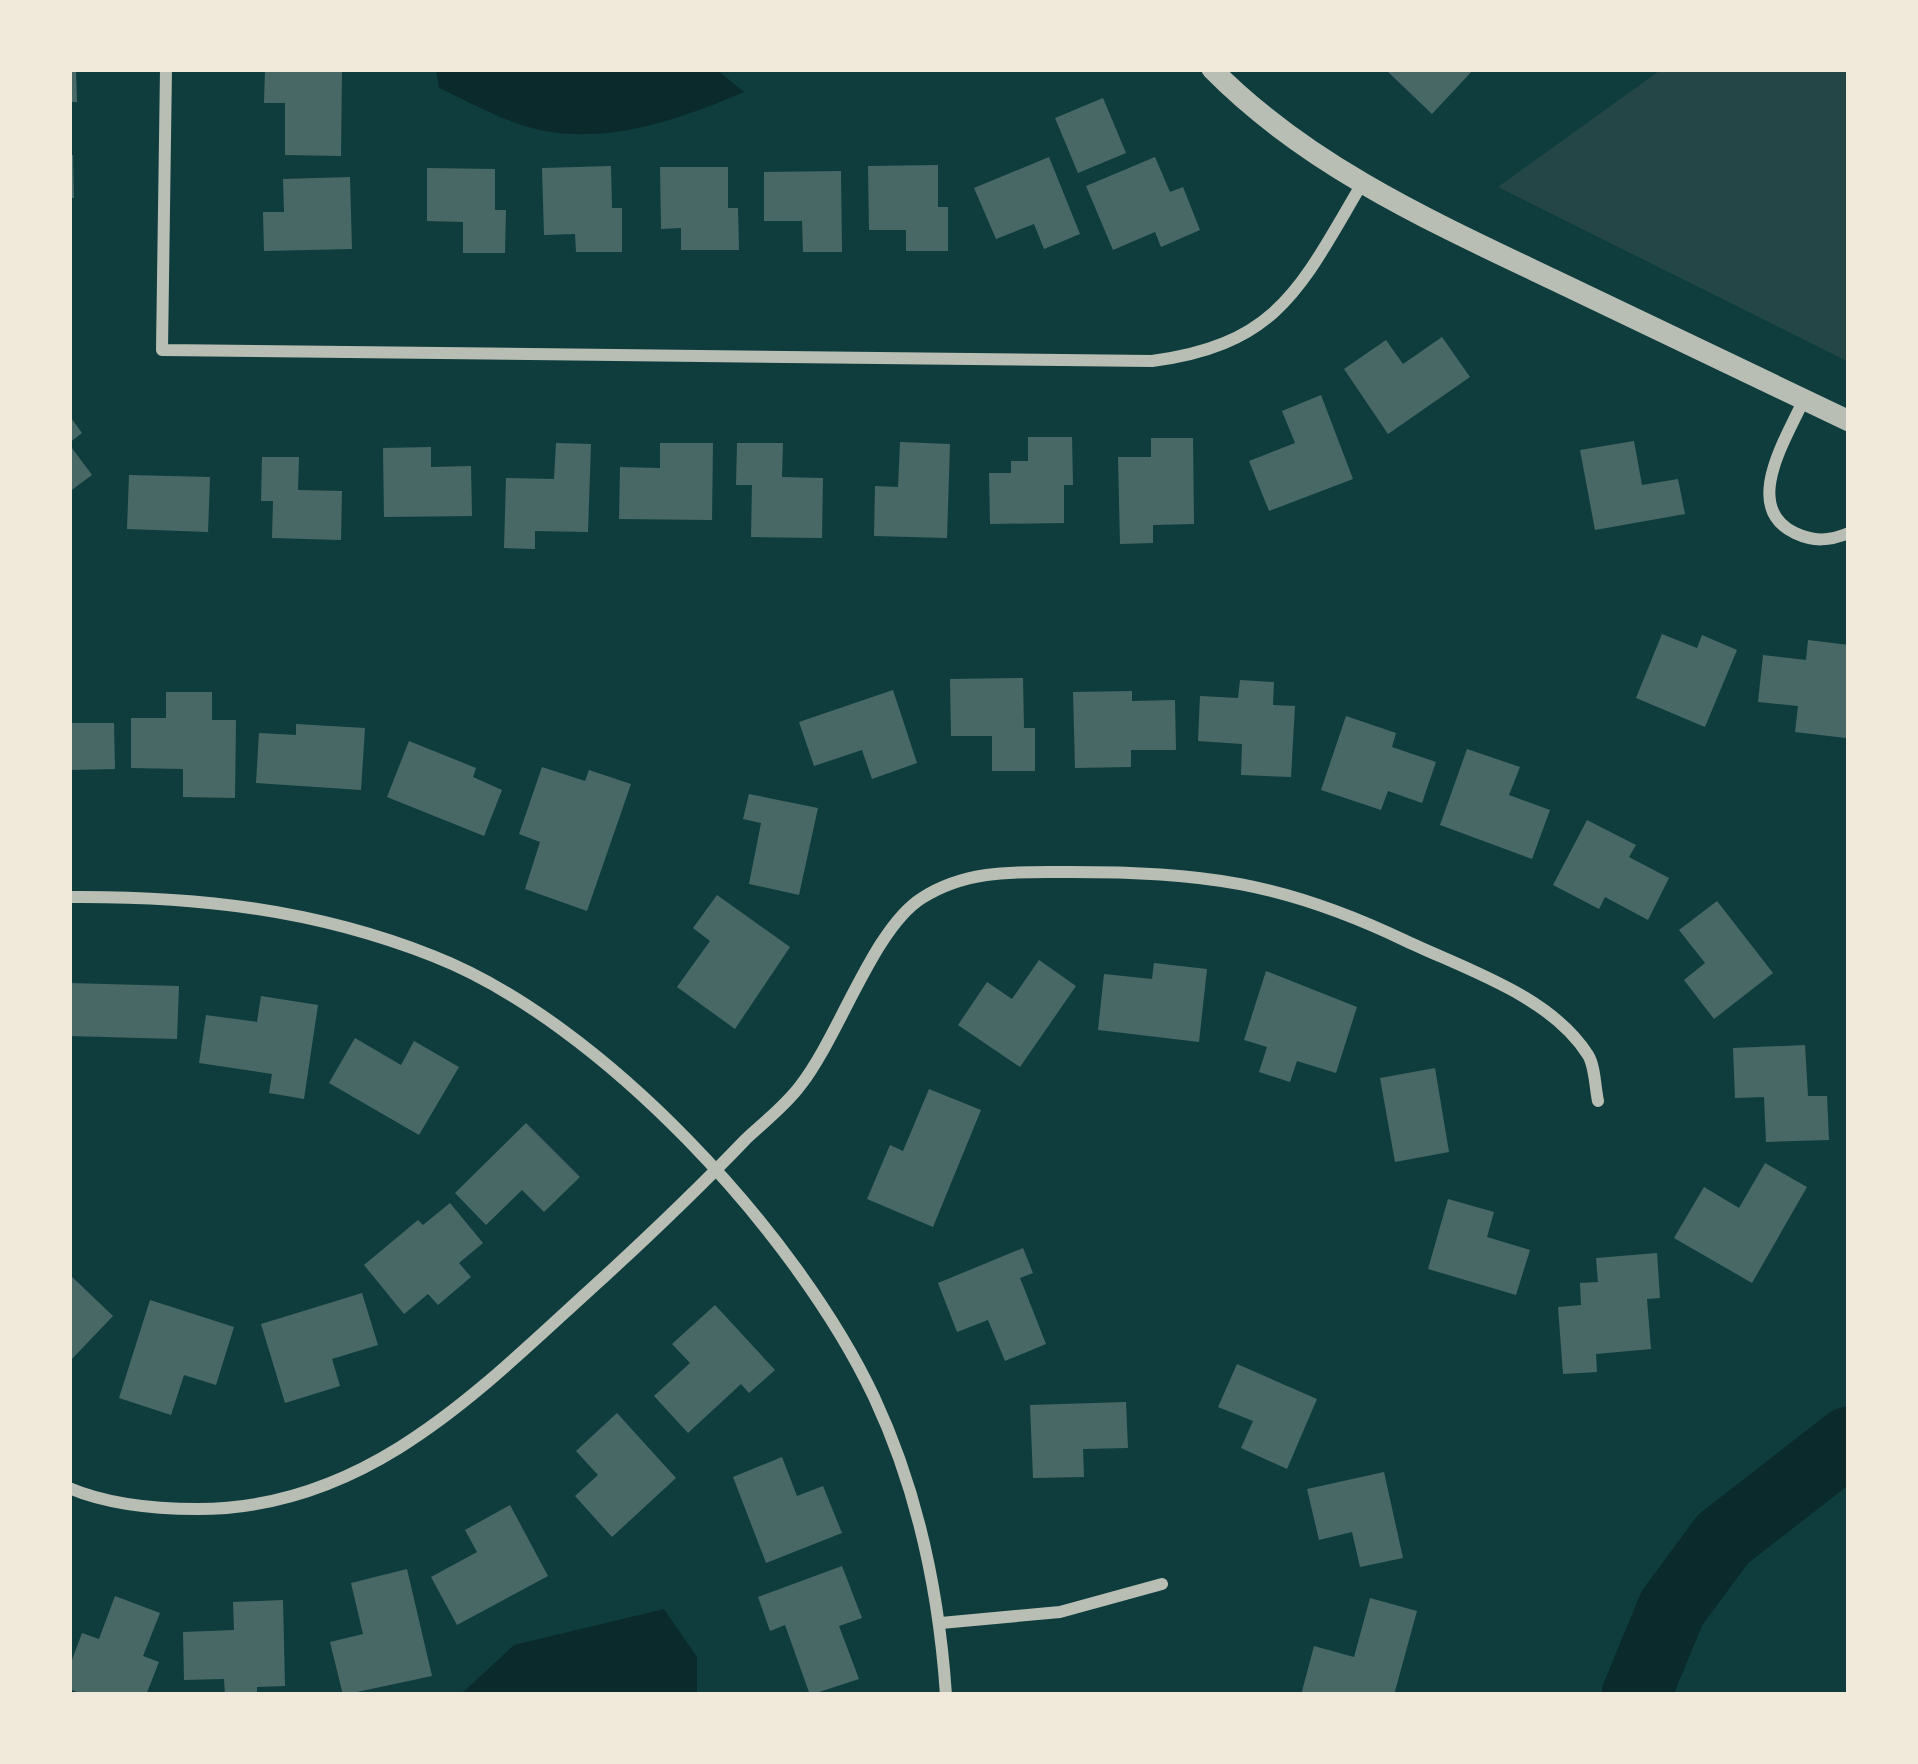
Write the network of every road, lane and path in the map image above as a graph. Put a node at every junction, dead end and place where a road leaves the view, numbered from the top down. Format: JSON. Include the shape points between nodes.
{"nodes":[{"id":1,"x":166,"y":69,"type":"edge"},
{"id":2,"x":1212,"y":69,"type":"edge"},
{"id":3,"x":1364,"y":182,"type":"junction"},
{"id":4,"x":1804,"y":399,"type":"junction"},
{"id":5,"x":1849,"y":421,"type":"edge"},
{"id":6,"x":1849,"y":533,"type":"edge"},
{"id":7,"x":69,"y":897,"type":"edge"},
{"id":8,"x":1598,"y":1100,"type":"dead end"},
{"id":9,"x":714,"y":1173,"type":"junction"},
{"id":10,"x":69,"y":1488,"type":"edge"},
{"id":11,"x":1162,"y":1584,"type":"dead end"},
{"id":12,"x":941,"y":1623,"type":"junction"},
{"id":13,"x":946,"y":1695,"type":"edge"}],
"edges":[{"from":1,"to":3,"type":"street","via":[[162,350],[1152,361],[1203,354],[1292,299]]},
{"from":2,"to":3,"type":"street","via":[[1316,157]]},
{"from":3,"to":4,"type":"street"},
{"from":4,"to":5,"type":"street"},
{"from":4,"to":6,"type":"street","via":[[1768,479],[1771,506],[1783,527],[1810,540]]},
{"from":7,"to":9,"type":"street","via":[[244,903],[341,923],[438,958],[610,1064]]},
{"from":8,"to":9,"type":"street","via":[[1590,1057],[1558,1023],[1520,995],[1348,913],[1232,878],[1004,872],[961,878],[919,899],[888,930],[799,1088]]},
{"from":9,"to":10,"type":"street","via":[[440,1424],[377,1465],[307,1496],[230,1510],[154,1510]]},
{"from":9,"to":12,"type":"street","via":[[818,1300],[874,1396],[915,1503]]},
{"from":11,"to":12,"type":"street","via":[[1060,1612]]},
{"from":12,"to":13,"type":"street"}]}
